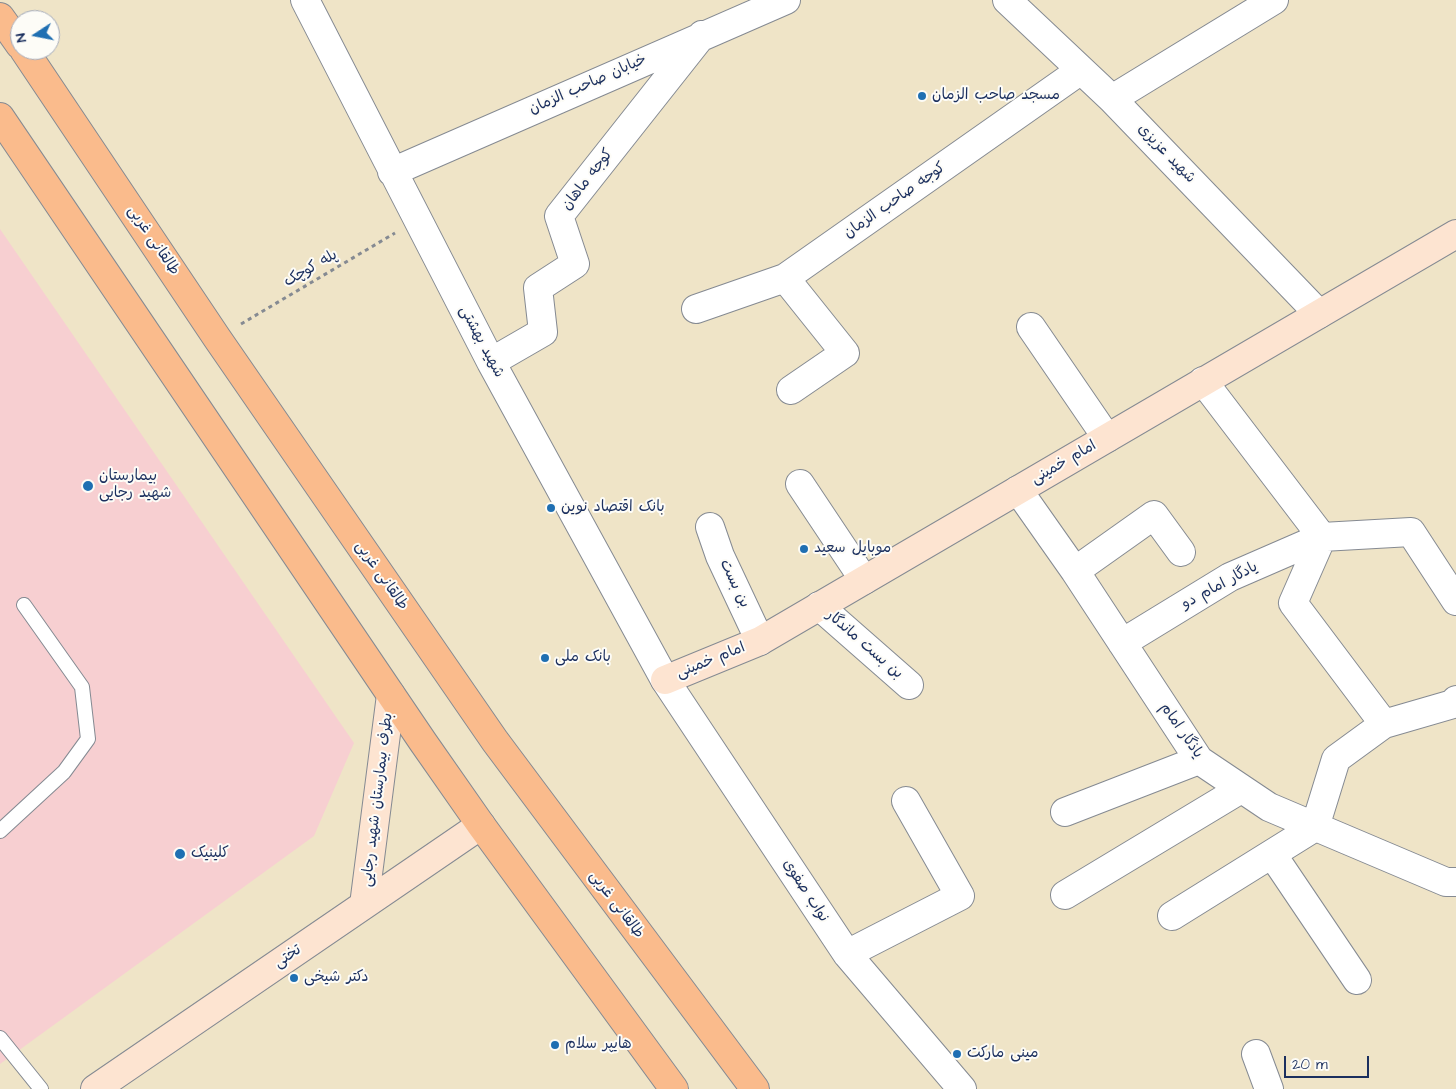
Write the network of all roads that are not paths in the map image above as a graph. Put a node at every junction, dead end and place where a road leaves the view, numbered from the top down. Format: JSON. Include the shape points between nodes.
{"nodes":[{"id":1,"x":305,"y":0,"type":"edge"},
{"id":2,"x":786,"y":0,"type":"edge"},
{"id":3,"x":1007,"y":0,"type":"edge"},
{"id":4,"x":1274,"y":0,"type":"edge"},
{"id":5,"x":0,"y":17,"type":"edge"},
{"id":6,"x":10,"y":31,"type":"edge"},
{"id":7,"x":702,"y":35,"type":"junction"},
{"id":8,"x":31,"y":60,"type":"edge"},
{"id":9,"x":1081,"y":70,"type":"junction"},
{"id":10,"x":1112,"y":99,"type":"junction"},
{"id":11,"x":0,"y":117,"type":"edge"},
{"id":12,"x":392,"y":172,"type":"junction"},
{"id":13,"x":1456,"y":234,"type":"edge"},
{"id":14,"x":786,"y":278,"type":"junction"},
{"id":15,"x":696,"y":309,"type":"dead end"},
{"id":16,"x":1319,"y":314,"type":"junction"},
{"id":17,"x":1031,"y":327,"type":"dead end"},
{"id":18,"x":492,"y":362,"type":"junction"},
{"id":19,"x":1203,"y":382,"type":"junction"},
{"id":20,"x":791,"y":390,"type":"dead end"},
{"id":21,"x":1107,"y":438,"type":"junction"},
{"id":22,"x":800,"y":484,"type":"dead end"},
{"id":23,"x":1018,"y":490,"type":"junction"},
{"id":24,"x":710,"y":527,"type":"dead end"},
{"id":25,"x":1322,"y":537,"type":"junction"},
{"id":26,"x":1181,"y":552,"type":"dead end"},
{"id":27,"x":1075,"y":571,"type":"junction"},
{"id":28,"x":864,"y":580,"type":"junction"},
{"id":29,"x":1456,"y":601,"type":"edge"},
{"id":30,"x":24,"y":605,"type":"dead end"},
{"id":31,"x":819,"y":606,"type":"junction"},
{"id":32,"x":760,"y":641,"type":"junction"},
{"id":33,"x":1122,"y":642,"type":"junction"},
{"id":34,"x":666,"y":680,"type":"junction"},
{"id":35,"x":909,"y":685,"type":"dead end"},
{"id":36,"x":391,"y":695,"type":"junction"},
{"id":37,"x":1456,"y":700,"type":"edge"},
{"id":38,"x":1384,"y":724,"type":"junction"},
{"id":39,"x":1199,"y":760,"type":"junction"},
{"id":40,"x":1241,"y":789,"type":"junction"},
{"id":41,"x":906,"y":800,"type":"dead end"},
{"id":42,"x":1065,"y":812,"type":"dead end"},
{"id":43,"x":481,"y":826,"type":"junction"},
{"id":44,"x":1315,"y":828,"type":"junction"},
{"id":45,"x":0,"y":831,"type":"edge"},
{"id":46,"x":1272,"y":854,"type":"junction"},
{"id":47,"x":1456,"y":882,"type":"edge"},
{"id":48,"x":1065,"y":895,"type":"dead end"},
{"id":49,"x":364,"y":906,"type":"junction"},
{"id":50,"x":1172,"y":916,"type":"dead end"},
{"id":51,"x":847,"y":954,"type":"junction"},
{"id":52,"x":1357,"y":980,"type":"dead end"},
{"id":53,"x":0,"y":1038,"type":"edge"},
{"id":54,"x":1256,"y":1054,"type":"dead end"},
{"id":55,"x":41,"y":1089,"type":"edge"},
{"id":56,"x":95,"y":1089,"type":"edge"},
{"id":57,"x":674,"y":1089,"type":"edge"},
{"id":58,"x":755,"y":1089,"type":"edge"},
{"id":59,"x":962,"y":1089,"type":"edge"},
{"id":60,"x":1269,"y":1089,"type":"edge"}],
"edges":[{"from":1,"to":12,"type":"street","name":"شهید بهشتی"},
{"from":2,"to":7,"type":"street","name":"خیابان صاحب الزمان"},
{"from":3,"to":9,"type":"street","name":"شهید عزیزی"},
{"from":4,"to":10,"type":"street"},
{"from":5,"to":6,"type":"main road"},
{"from":7,"to":12,"type":"street","name":"خیابان صاحب الزمان"},
{"from":7,"to":18,"type":"street","name":"کوجه ماهان","via":[[560,216],[575,264],[538,288],[543,332]]},
{"from":8,"to":58,"type":"main road","name":"طالقانی غربی","via":[[217,338],[495,741]]},
{"from":9,"to":10,"type":"street","name":"شهید عزیزی"},
{"from":9,"to":14,"type":"street","name":"کوجه صاحب الزمان"},
{"from":10,"to":16,"type":"street","name":"شهید عزیزی"},
{"from":11,"to":36,"type":"main road"},
{"from":12,"to":18,"type":"street","name":"شهید بهشتی"},
{"from":13,"to":16,"type":"street","name":"امام خمینی"},
{"from":14,"to":15,"type":"street","name":"کوجه صاحب الزمان"},
{"from":14,"to":20,"type":"street","via":[[845,353]]},
{"from":16,"to":19,"type":"street","name":"امام خمینی"},
{"from":17,"to":21,"type":"street"},
{"from":18,"to":34,"type":"street","name":"شهید بهشتی"},
{"from":19,"to":21,"type":"street","name":"امام خمینی"},
{"from":19,"to":25,"type":"street"},
{"from":21,"to":23,"type":"street","name":"امام خمینی"},
{"from":22,"to":28,"type":"street"},
{"from":23,"to":27,"type":"street","name":"یاذگار امام"},
{"from":23,"to":28,"type":"street","name":"امام خمینی"},
{"from":24,"to":32,"type":"street","name":"بن بست"},
{"from":25,"to":29,"type":"street","via":[[1411,532]]},
{"from":25,"to":33,"type":"street","name":"یادگار امام دو","via":[[1230,577]]},
{"from":25,"to":38,"type":"street","via":[[1293,604]]},
{"from":26,"to":27,"type":"street","via":[[1154,515]]},
{"from":27,"to":33,"type":"street","name":"یاذگار امام"},
{"from":28,"to":31,"type":"street","name":"امام خمینی"},
{"from":30,"to":45,"type":"lane","via":[[82,687],[88,739],[64,772]]},
{"from":31,"to":32,"type":"street","name":"امام خمینی"},
{"from":31,"to":35,"type":"street","name":"بن بست ماندگار"},
{"from":32,"to":34,"type":"street","name":"امام خمینی"},
{"from":33,"to":39,"type":"street","name":"یاذگار امام"},
{"from":34,"to":51,"type":"street","name":"نواب صفوی"},
{"from":36,"to":43,"type":"main road"},
{"from":36,"to":49,"type":"street","name":"بطرف بیمارستان شهید رجایی"},
{"from":37,"to":38,"type":"street","via":[[1453,704]]},
{"from":38,"to":44,"type":"street","via":[[1336,759]]},
{"from":39,"to":40,"type":"street","name":"یاذگار امام"},
{"from":39,"to":42,"type":"street"},
{"from":40,"to":44,"type":"street","name":"یاذگار امام","via":[[1269,807]]},
{"from":40,"to":48,"type":"street"},
{"from":41,"to":51,"type":"street","via":[[960,896]]},
{"from":43,"to":49,"type":"street","name":"تختی"},
{"from":43,"to":57,"type":"main road"},
{"from":44,"to":46,"type":"street"},
{"from":44,"to":47,"type":"street","name":"یاذگار امام","via":[[1446,882]]},
{"from":46,"to":50,"type":"street"},
{"from":46,"to":52,"type":"street"},
{"from":49,"to":56,"type":"street","name":"تختی"},
{"from":51,"to":59,"type":"street","name":"نواب صفوی"},
{"from":53,"to":55,"type":"lane"},
{"from":54,"to":60,"type":"street"}]}
